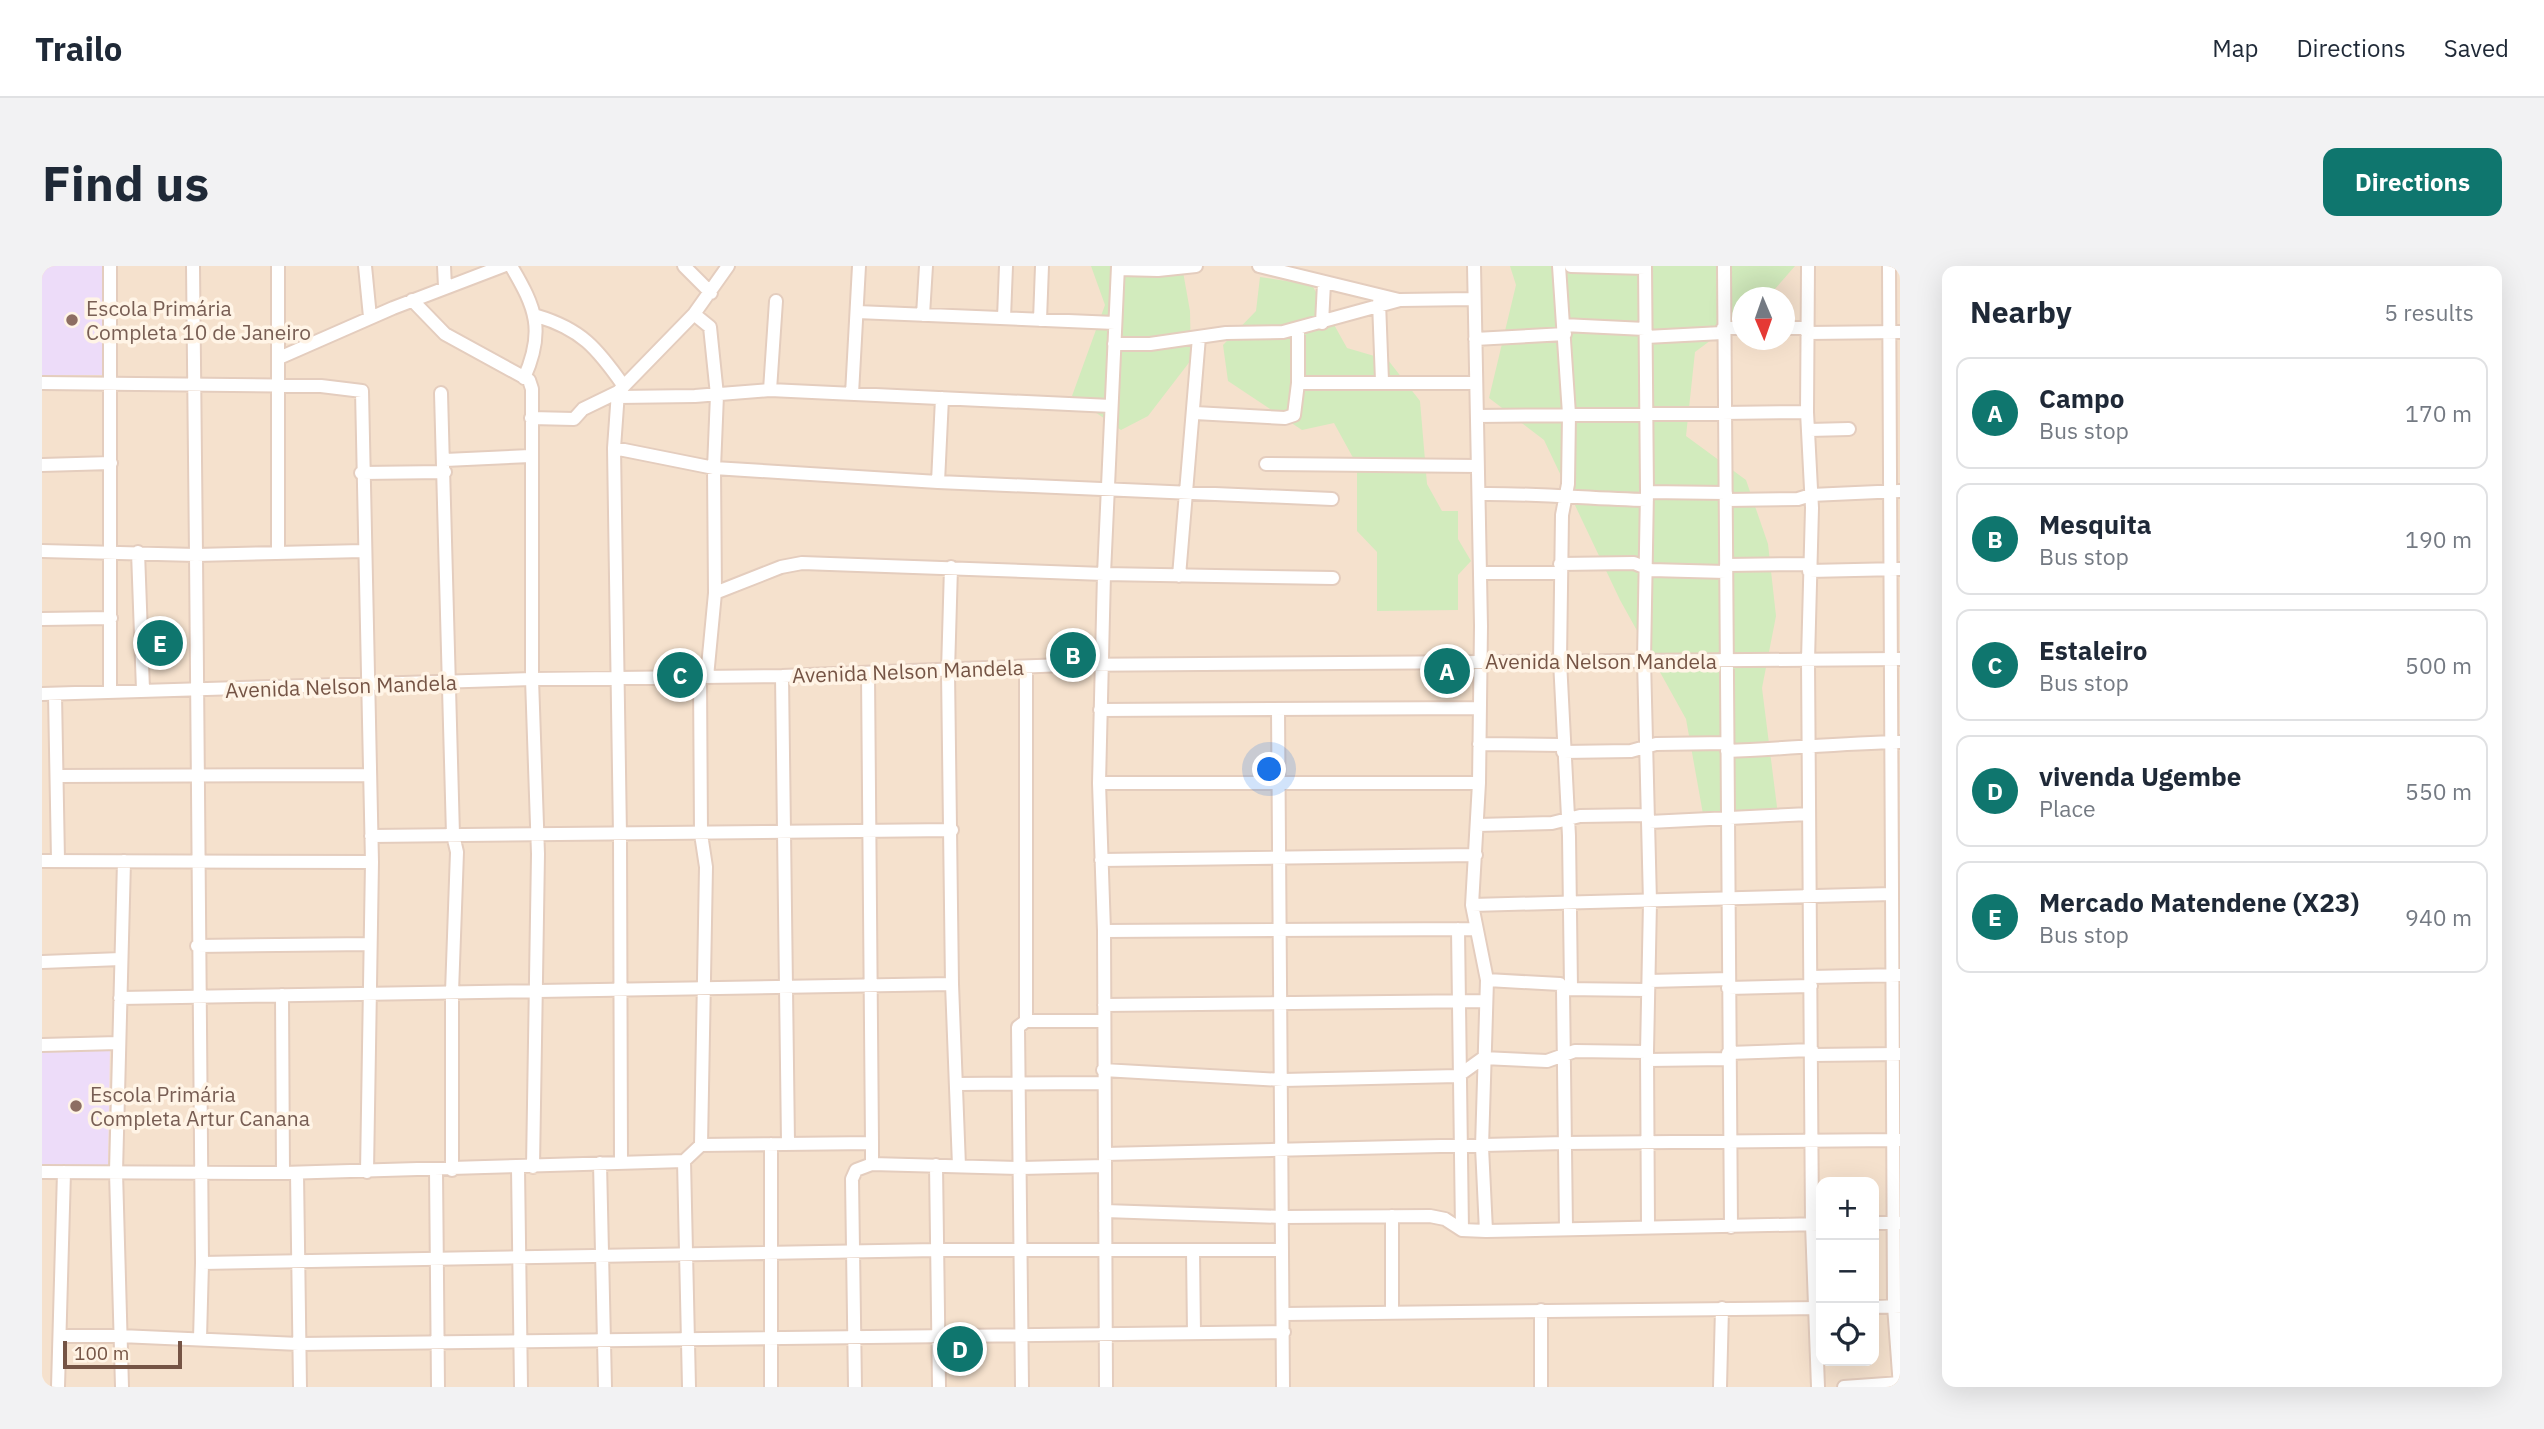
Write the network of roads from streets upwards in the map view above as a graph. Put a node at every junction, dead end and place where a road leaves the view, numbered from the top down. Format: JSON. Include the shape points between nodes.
{"nodes":[{"id":1,"x":110,"y":266,"type":"edge"},
{"id":2,"x":194,"y":266,"type":"edge"},
{"id":3,"x":278,"y":266,"type":"edge"},
{"id":4,"x":365,"y":266,"type":"edge"},
{"id":5,"x":444,"y":266,"type":"edge"},
{"id":6,"x":503,"y":266,"type":"edge"},
{"id":7,"x":511,"y":266,"type":"edge"},
{"id":8,"x":684,"y":266,"type":"edge"},
{"id":9,"x":728,"y":266,"type":"edge"},
{"id":10,"x":859,"y":266,"type":"edge"},
{"id":11,"x":926,"y":266,"type":"edge"},
{"id":12,"x":1006,"y":266,"type":"edge"},
{"id":13,"x":1042,"y":266,"type":"edge"},
{"id":14,"x":1196,"y":266,"type":"edge"},
{"id":15,"x":1259,"y":266,"type":"edge"},
{"id":16,"x":1474,"y":266,"type":"edge"},
{"id":17,"x":1559,"y":266,"type":"edge"},
{"id":18,"x":1571,"y":266,"type":"edge"},
{"id":19,"x":1724,"y":266,"type":"edge"},
{"id":20,"x":1808,"y":266,"type":"edge"},
{"id":21,"x":1889,"y":266,"type":"edge"},
{"id":22,"x":1118,"y":267,"type":"edge"},
{"id":23,"x":1645,"y":267,"type":"edge"},
{"id":24,"x":1324,"y":282,"type":"junction"},
{"id":25,"x":445,"y":287,"type":"junction"},
{"id":26,"x":711,"y":293,"type":"junction"},
{"id":27,"x":1474,"y":299,"type":"junction"},
{"id":28,"x":412,"y":300,"type":"junction"},
{"id":29,"x":776,"y":301,"type":"dead end"},
{"id":30,"x":1379,"y":301,"type":"junction"},
{"id":31,"x":857,"y":312,"type":"junction"},
{"id":32,"x":694,"y":314,"type":"junction"},
{"id":33,"x":923,"y":315,"type":"junction"},
{"id":34,"x":537,"y":316,"type":"junction"},
{"id":35,"x":370,"y":317,"type":"junction"},
{"id":36,"x":1004,"y":318,"type":"junction"},
{"id":37,"x":1040,"y":320,"type":"junction"},
{"id":38,"x":1115,"y":323,"type":"junction"},
{"id":39,"x":1322,"y":323,"type":"junction"},
{"id":40,"x":1298,"y":329,"type":"junction"},
{"id":41,"x":1795,"y":329,"type":"edge"},
{"id":42,"x":1564,"y":330,"type":"junction"},
{"id":43,"x":1732,"y":330,"type":"edge"},
{"id":44,"x":1807,"y":330,"type":"junction"},
{"id":45,"x":1723,"y":331,"type":"junction"},
{"id":46,"x":1895,"y":332,"type":"edge"},
{"id":47,"x":1645,"y":333,"type":"junction"},
{"id":48,"x":1199,"y":337,"type":"junction"},
{"id":49,"x":1475,"y":339,"type":"junction"},
{"id":50,"x":1114,"y":344,"type":"junction"},
{"id":51,"x":279,"y":358,"type":"junction"},
{"id":52,"x":524,"y":379,"type":"junction"},
{"id":53,"x":1381,"y":382,"type":"junction"},
{"id":54,"x":42,"y":383,"type":"edge"},
{"id":55,"x":110,"y":383,"type":"junction"},
{"id":56,"x":1298,"y":383,"type":"junction"},
{"id":57,"x":1476,"y":383,"type":"junction"},
{"id":58,"x":194,"y":385,"type":"junction"},
{"id":59,"x":279,"y":385,"type":"junction"},
{"id":60,"x":770,"y":390,"type":"junction"},
{"id":61,"x":620,"y":391,"type":"junction"},
{"id":62,"x":441,"y":393,"type":"dead end"},
{"id":63,"x":852,"y":394,"type":"junction"},
{"id":64,"x":717,"y":395,"type":"junction"},
{"id":65,"x":942,"y":398,"type":"junction"},
{"id":66,"x":1111,"y":407,"type":"junction"},
{"id":67,"x":1723,"y":412,"type":"junction"},
{"id":68,"x":1807,"y":412,"type":"junction"},
{"id":69,"x":1195,"y":413,"type":"junction"},
{"id":70,"x":1569,"y":414,"type":"junction"},
{"id":71,"x":1647,"y":414,"type":"junction"},
{"id":72,"x":1477,"y":416,"type":"junction"},
{"id":73,"x":531,"y":418,"type":"junction"},
{"id":74,"x":1850,"y":429,"type":"dead end"},
{"id":75,"x":1810,"y":430,"type":"junction"},
{"id":76,"x":614,"y":448,"type":"junction"},
{"id":77,"x":530,"y":456,"type":"junction"},
{"id":78,"x":111,"y":463,"type":"junction"},
{"id":79,"x":1266,"y":464,"type":"dead end"},
{"id":80,"x":42,"y":465,"type":"edge"},
{"id":81,"x":445,"y":466,"type":"junction"},
{"id":82,"x":1478,"y":466,"type":"junction"},
{"id":83,"x":713,"y":468,"type":"junction"},
{"id":84,"x":361,"y":473,"type":"junction"},
{"id":85,"x":938,"y":482,"type":"junction"},
{"id":86,"x":1109,"y":489,"type":"junction"},
{"id":87,"x":1895,"y":491,"type":"edge"},
{"id":88,"x":1188,"y":494,"type":"junction"},
{"id":89,"x":1479,"y":494,"type":"junction"},
{"id":90,"x":1811,"y":495,"type":"junction"},
{"id":91,"x":1647,"y":496,"type":"junction"},
{"id":92,"x":1566,"y":497,"type":"junction"},
{"id":93,"x":1726,"y":497,"type":"junction"},
{"id":94,"x":1332,"y":499,"type":"dead end"},
{"id":95,"x":42,"y":551,"type":"edge"},
{"id":96,"x":363,"y":551,"type":"junction"},
{"id":97,"x":111,"y":552,"type":"junction"},
{"id":98,"x":138,"y":552,"type":"junction"},
{"id":99,"x":278,"y":552,"type":"junction"},
{"id":100,"x":196,"y":555,"type":"junction"},
{"id":101,"x":951,"y":568,"type":"junction"},
{"id":102,"x":1560,"y":568,"type":"junction"},
{"id":103,"x":1645,"y":568,"type":"junction"},
{"id":104,"x":1726,"y":568,"type":"junction"},
{"id":105,"x":1809,"y":568,"type":"junction"},
{"id":106,"x":1895,"y":569,"type":"edge"},
{"id":107,"x":1480,"y":573,"type":"junction"},
{"id":108,"x":1104,"y":575,"type":"junction"},
{"id":109,"x":1179,"y":576,"type":"junction"},
{"id":110,"x":1334,"y":578,"type":"dead end"},
{"id":111,"x":715,"y":593,"type":"junction"},
{"id":112,"x":111,"y":618,"type":"junction"},
{"id":113,"x":42,"y":619,"type":"edge"},
{"id":114,"x":1896,"y":659,"type":"edge"},
{"id":115,"x":1644,"y":660,"type":"junction"},
{"id":116,"x":1726,"y":660,"type":"junction"},
{"id":117,"x":1808,"y":660,"type":"junction"},
{"id":118,"x":1560,"y":661,"type":"junction"},
{"id":119,"x":1480,"y":662,"type":"junction"},
{"id":120,"x":1101,"y":664,"type":"junction"},
{"id":121,"x":1026,"y":667,"type":"junction"},
{"id":122,"x":948,"y":671,"type":"junction"},
{"id":123,"x":868,"y":674,"type":"junction"},
{"id":124,"x":782,"y":676,"type":"junction"},
{"id":125,"x":704,"y":677,"type":"junction"},
{"id":126,"x":532,"y":679,"type":"junction"},
{"id":127,"x":617,"y":680,"type":"junction"},
{"id":128,"x":448,"y":683,"type":"junction"},
{"id":129,"x":367,"y":686,"type":"junction"},
{"id":130,"x":198,"y":689,"type":"junction"},
{"id":131,"x":143,"y":690,"type":"junction"},
{"id":132,"x":110,"y":691,"type":"junction"},
{"id":133,"x":48,"y":694,"type":"edge"},
{"id":134,"x":1479,"y":708,"type":"junction"},
{"id":135,"x":1278,"y":709,"type":"junction"},
{"id":136,"x":1100,"y":710,"type":"junction"},
{"id":137,"x":1896,"y":742,"type":"edge"},
{"id":138,"x":1479,"y":744,"type":"junction"},
{"id":139,"x":1645,"y":746,"type":"junction"},
{"id":140,"x":1809,"y":746,"type":"junction"},
{"id":141,"x":1727,"y":747,"type":"junction"},
{"id":142,"x":1562,"y":749,"type":"junction"},
{"id":143,"x":370,"y":775,"type":"junction"},
{"id":144,"x":57,"y":776,"type":"junction"},
{"id":145,"x":198,"y":778,"type":"junction"},
{"id":146,"x":1280,"y":782,"type":"junction"},
{"id":147,"x":1098,"y":783,"type":"junction"},
{"id":148,"x":1479,"y":783,"type":"junction"},
{"id":149,"x":1809,"y":814,"type":"junction"},
{"id":150,"x":1569,"y":818,"type":"junction"},
{"id":151,"x":1647,"y":818,"type":"junction"},
{"id":152,"x":1728,"y":818,"type":"junction"},
{"id":153,"x":1477,"y":825,"type":"junction"},
{"id":154,"x":952,"y":830,"type":"junction"},
{"id":155,"x":785,"y":831,"type":"junction"},
{"id":156,"x":869,"y":831,"type":"junction"},
{"id":157,"x":701,"y":834,"type":"junction"},
{"id":158,"x":453,"y":835,"type":"junction"},
{"id":159,"x":538,"y":835,"type":"junction"},
{"id":160,"x":620,"y":835,"type":"junction"},
{"id":161,"x":371,"y":836,"type":"junction"},
{"id":162,"x":1476,"y":855,"type":"junction"},
{"id":163,"x":1280,"y":857,"type":"junction"},
{"id":164,"x":58,"y":860,"type":"junction"},
{"id":165,"x":1101,"y":860,"type":"junction"},
{"id":166,"x":42,"y":861,"type":"edge"},
{"id":167,"x":124,"y":861,"type":"junction"},
{"id":168,"x":372,"y":862,"type":"junction"},
{"id":169,"x":198,"y":863,"type":"junction"},
{"id":170,"x":1892,"y":894,"type":"junction"},
{"id":171,"x":1810,"y":897,"type":"junction"},
{"id":172,"x":1728,"y":900,"type":"junction"},
{"id":173,"x":1650,"y":901,"type":"junction"},
{"id":174,"x":1570,"y":903,"type":"junction"},
{"id":175,"x":1472,"y":905,"type":"junction"},
{"id":176,"x":1458,"y":929,"type":"junction"},
{"id":177,"x":1475,"y":929,"type":"junction"},
{"id":178,"x":1280,"y":930,"type":"junction"},
{"id":179,"x":1104,"y":931,"type":"junction"},
{"id":180,"x":370,"y":944,"type":"junction"},
{"id":181,"x":197,"y":946,"type":"junction"},
{"id":182,"x":121,"y":959,"type":"junction"},
{"id":183,"x":42,"y":962,"type":"edge"},
{"id":184,"x":1896,"y":975,"type":"edge"},
{"id":185,"x":1487,"y":980,"type":"junction"},
{"id":186,"x":1811,"y":981,"type":"junction"},
{"id":187,"x":952,"y":984,"type":"junction"},
{"id":188,"x":1728,"y":984,"type":"junction"},
{"id":189,"x":871,"y":985,"type":"junction"},
{"id":190,"x":1648,"y":986,"type":"junction"},
{"id":191,"x":787,"y":987,"type":"junction"},
{"id":192,"x":703,"y":988,"type":"junction"},
{"id":193,"x":1567,"y":988,"type":"junction"},
{"id":194,"x":452,"y":992,"type":"junction"},
{"id":195,"x":620,"y":992,"type":"junction"},
{"id":196,"x":368,"y":993,"type":"junction"},
{"id":197,"x":535,"y":993,"type":"junction"},
{"id":198,"x":282,"y":995,"type":"junction"},
{"id":199,"x":198,"y":996,"type":"junction"},
{"id":200,"x":120,"y":998,"type":"junction"},
{"id":201,"x":1461,"y":1001,"type":"junction"},
{"id":202,"x":1484,"y":1001,"type":"junction"},
{"id":203,"x":1281,"y":1004,"type":"junction"},
{"id":204,"x":1104,"y":1005,"type":"junction"},
{"id":205,"x":1026,"y":1021,"type":"junction"},
{"id":206,"x":1104,"y":1021,"type":"junction"},
{"id":207,"x":118,"y":1043,"type":"junction"},
{"id":208,"x":42,"y":1045,"type":"edge"},
{"id":209,"x":1812,"y":1052,"type":"junction"},
{"id":210,"x":1896,"y":1054,"type":"edge"},
{"id":211,"x":1563,"y":1056,"type":"junction"},
{"id":212,"x":1647,"y":1056,"type":"junction"},
{"id":213,"x":1728,"y":1056,"type":"junction"},
{"id":214,"x":1483,"y":1058,"type":"junction"},
{"id":215,"x":1104,"y":1076,"type":"junction"},
{"id":216,"x":1458,"y":1076,"type":"junction"},
{"id":217,"x":1283,"y":1080,"type":"junction"},
{"id":218,"x":957,"y":1084,"type":"junction"},
{"id":219,"x":1019,"y":1084,"type":"junction"},
{"id":220,"x":1897,"y":1140,"type":"edge"},
{"id":221,"x":1730,"y":1141,"type":"junction"},
{"id":222,"x":1811,"y":1141,"type":"junction"},
{"id":223,"x":1648,"y":1142,"type":"junction"},
{"id":224,"x":788,"y":1143,"type":"junction"},
{"id":225,"x":872,"y":1143,"type":"junction"},
{"id":226,"x":1565,"y":1143,"type":"junction"},
{"id":227,"x":771,"y":1144,"type":"junction"},
{"id":228,"x":701,"y":1145,"type":"junction"},
{"id":229,"x":1482,"y":1147,"type":"junction"},
{"id":230,"x":1459,"y":1148,"type":"junction"},
{"id":231,"x":1282,"y":1150,"type":"junction"},
{"id":232,"x":1105,"y":1160,"type":"junction"},
{"id":233,"x":684,"y":1161,"type":"junction"},
{"id":234,"x":600,"y":1163,"type":"junction"},
{"id":235,"x":621,"y":1163,"type":"junction"},
{"id":236,"x":872,"y":1164,"type":"junction"},
{"id":237,"x":936,"y":1165,"type":"junction"},
{"id":238,"x":959,"y":1166,"type":"junction"},
{"id":239,"x":533,"y":1167,"type":"junction"},
{"id":240,"x":518,"y":1168,"type":"junction"},
{"id":241,"x":1021,"y":1168,"type":"junction"},
{"id":242,"x":436,"y":1170,"type":"junction"},
{"id":243,"x":452,"y":1170,"type":"junction"},
{"id":244,"x":42,"y":1172,"type":"edge"},
{"id":245,"x":64,"y":1172,"type":"junction"},
{"id":246,"x":117,"y":1172,"type":"junction"},
{"id":247,"x":202,"y":1172,"type":"junction"},
{"id":248,"x":367,"y":1172,"type":"junction"},
{"id":249,"x":283,"y":1173,"type":"junction"},
{"id":250,"x":298,"y":1173,"type":"junction"},
{"id":251,"x":1105,"y":1211,"type":"junction"},
{"id":252,"x":1392,"y":1216,"type":"junction"},
{"id":253,"x":1283,"y":1217,"type":"junction"},
{"id":254,"x":1879,"y":1223,"type":"edge"},
{"id":255,"x":1897,"y":1223,"type":"edge"},
{"id":256,"x":1816,"y":1224,"type":"edge"},
{"id":257,"x":1648,"y":1227,"type":"junction"},
{"id":258,"x":1731,"y":1227,"type":"junction"},
{"id":259,"x":1566,"y":1228,"type":"junction"},
{"id":260,"x":1462,"y":1230,"type":"junction"},
{"id":261,"x":1486,"y":1231,"type":"junction"},
{"id":262,"x":1816,"y":1240,"type":"edge"},
{"id":263,"x":1021,"y":1249,"type":"junction"},
{"id":264,"x":937,"y":1250,"type":"junction"},
{"id":265,"x":1105,"y":1250,"type":"junction"},
{"id":266,"x":1193,"y":1250,"type":"junction"},
{"id":267,"x":1282,"y":1250,"type":"junction"},
{"id":268,"x":853,"y":1252,"type":"junction"},
{"id":269,"x":770,"y":1253,"type":"junction"},
{"id":270,"x":686,"y":1255,"type":"junction"},
{"id":271,"x":604,"y":1256,"type":"junction"},
{"id":272,"x":520,"y":1258,"type":"junction"},
{"id":273,"x":437,"y":1260,"type":"junction"},
{"id":274,"x":299,"y":1262,"type":"junction"},
{"id":275,"x":202,"y":1263,"type":"junction"},
{"id":276,"x":1818,"y":1303,"type":"edge"},
{"id":277,"x":1897,"y":1306,"type":"edge"},
{"id":278,"x":1879,"y":1307,"type":"edge"},
{"id":279,"x":1722,"y":1308,"type":"junction"},
{"id":280,"x":1816,"y":1308,"type":"edge"},
{"id":281,"x":1541,"y":1310,"type":"junction"},
{"id":282,"x":1392,"y":1312,"type":"junction"},
{"id":283,"x":1284,"y":1314,"type":"junction"},
{"id":284,"x":1283,"y":1332,"type":"junction"},
{"id":285,"x":1194,"y":1333,"type":"junction"},
{"id":286,"x":1022,"y":1334,"type":"junction"},
{"id":287,"x":1104,"y":1334,"type":"junction"},
{"id":288,"x":60,"y":1336,"type":"junction"},
{"id":289,"x":120,"y":1336,"type":"junction"},
{"id":290,"x":854,"y":1336,"type":"junction"},
{"id":291,"x":938,"y":1336,"type":"junction"},
{"id":292,"x":772,"y":1337,"type":"junction"},
{"id":293,"x":688,"y":1338,"type":"junction"},
{"id":294,"x":200,"y":1339,"type":"junction"},
{"id":295,"x":521,"y":1341,"type":"junction"},
{"id":296,"x":603,"y":1342,"type":"junction"},
{"id":297,"x":437,"y":1343,"type":"junction"},
{"id":298,"x":299,"y":1345,"type":"junction"},
{"id":299,"x":1818,"y":1366,"type":"edge"},
{"id":300,"x":1900,"y":1384,"type":"edge"},
{"id":301,"x":58,"y":1387,"type":"edge"},
{"id":302,"x":122,"y":1387,"type":"edge"},
{"id":303,"x":300,"y":1387,"type":"edge"},
{"id":304,"x":438,"y":1387,"type":"edge"},
{"id":305,"x":522,"y":1387,"type":"edge"},
{"id":306,"x":605,"y":1387,"type":"edge"},
{"id":307,"x":689,"y":1387,"type":"edge"},
{"id":308,"x":771,"y":1387,"type":"edge"},
{"id":309,"x":855,"y":1387,"type":"edge"},
{"id":310,"x":939,"y":1387,"type":"edge"},
{"id":311,"x":1022,"y":1387,"type":"edge"},
{"id":312,"x":1106,"y":1387,"type":"edge"},
{"id":313,"x":1283,"y":1387,"type":"edge"},
{"id":314,"x":1541,"y":1387,"type":"edge"},
{"id":315,"x":1720,"y":1387,"type":"edge"},
{"id":316,"x":1818,"y":1387,"type":"edge"},
{"id":317,"x":1844,"y":1387,"type":"edge"}],
"edges":[{"from":1,"to":55,"type":"street"},
{"from":2,"to":58,"type":"street"},
{"from":3,"to":51,"type":"street"},
{"from":4,"to":35,"type":"street"},
{"from":5,"to":25,"type":"street"},
{"from":6,"to":25,"type":"street"},
{"from":7,"to":34,"type":"street"},
{"from":8,"to":26,"type":"street"},
{"from":9,"to":26,"type":"street"},
{"from":10,"to":31,"type":"street"},
{"from":11,"to":33,"type":"street"},
{"from":12,"to":36,"type":"street"},
{"from":13,"to":37,"type":"street"},
{"from":14,"to":22,"type":"street","via":[[1158,270]]},
{"from":15,"to":24,"type":"street"},
{"from":16,"to":27,"type":"street"},
{"from":17,"to":42,"type":"street"},
{"from":18,"to":23,"type":"street"},
{"from":19,"to":45,"type":"street"},
{"from":20,"to":44,"type":"street"},
{"from":21,"to":46,"type":"street"},
{"from":22,"to":38,"type":"street"},
{"from":23,"to":47,"type":"street"},
{"from":24,"to":30,"type":"street"},
{"from":24,"to":39,"type":"street"},
{"from":25,"to":28,"type":"street"},
{"from":26,"to":32,"type":"street"},
{"from":27,"to":30,"type":"street"},
{"from":27,"to":49,"type":"street"},
{"from":28,"to":35,"type":"street"},
{"from":28,"to":52,"type":"street","via":[[445,334]]},
{"from":29,"to":60,"type":"street"},
{"from":30,"to":39,"type":"street"},
{"from":30,"to":53,"type":"street"},
{"from":31,"to":33,"type":"street"},
{"from":31,"to":63,"type":"street"},
{"from":32,"to":61,"type":"street"},
{"from":32,"to":64,"type":"street","via":[[710,327]]},
{"from":33,"to":36,"type":"street"},
{"from":34,"to":52,"type":"street"},
{"from":34,"to":61,"type":"street","via":[[583,336]]},
{"from":35,"to":51,"type":"street"},
{"from":36,"to":37,"type":"street"},
{"from":37,"to":38,"type":"street"},
{"from":38,"to":50,"type":"street"},
{"from":39,"to":40,"type":"street"},
{"from":40,"to":48,"type":"street"},
{"from":40,"to":56,"type":"street"},
{"from":41,"to":44,"type":"street"},
{"from":42,"to":47,"type":"street"},
{"from":42,"to":49,"type":"street"},
{"from":42,"to":70,"type":"street"},
{"from":43,"to":45,"type":"street"},
{"from":44,"to":46,"type":"street"},
{"from":44,"to":68,"type":"street"},
{"from":45,"to":47,"type":"street"},
{"from":45,"to":67,"type":"street"},
{"from":46,"to":87,"type":"street"},
{"from":47,"to":71,"type":"street"},
{"from":48,"to":50,"type":"street"},
{"from":48,"to":69,"type":"street"},
{"from":49,"to":57,"type":"street"},
{"from":50,"to":66,"type":"street"},
{"from":51,"to":59,"type":"street"},
{"from":52,"to":73,"type":"street","via":[[531,383]]},
{"from":53,"to":56,"type":"street"},
{"from":53,"to":57,"type":"street"},
{"from":54,"to":55,"type":"street"},
{"from":55,"to":58,"type":"street"},
{"from":55,"to":78,"type":"street"},
{"from":56,"to":69,"type":"street","via":[[1290,417]]},
{"from":57,"to":72,"type":"street"},
{"from":58,"to":59,"type":"street"},
{"from":58,"to":100,"type":"street"},
{"from":59,"to":84,"type":"street","via":[[362,391]]},
{"from":59,"to":99,"type":"street"},
{"from":60,"to":63,"type":"street"},
{"from":60,"to":64,"type":"street"},
{"from":61,"to":64,"type":"street"},
{"from":61,"to":73,"type":"street","via":[[573,419]]},
{"from":61,"to":76,"type":"street"},
{"from":62,"to":81,"type":"street"},
{"from":63,"to":65,"type":"street"},
{"from":64,"to":83,"type":"street"},
{"from":65,"to":66,"type":"street"},
{"from":65,"to":85,"type":"street"},
{"from":66,"to":86,"type":"street"},
{"from":67,"to":68,"type":"street"},
{"from":67,"to":71,"type":"street"},
{"from":67,"to":93,"type":"street"},
{"from":68,"to":75,"type":"street"},
{"from":69,"to":88,"type":"street"},
{"from":70,"to":71,"type":"street"},
{"from":70,"to":72,"type":"street"},
{"from":70,"to":92,"type":"street"},
{"from":71,"to":91,"type":"street"},
{"from":72,"to":82,"type":"street"},
{"from":73,"to":77,"type":"street"},
{"from":74,"to":75,"type":"street"},
{"from":75,"to":90,"type":"street"},
{"from":76,"to":83,"type":"street"},
{"from":76,"to":127,"type":"street"},
{"from":77,"to":81,"type":"street"},
{"from":77,"to":126,"type":"street"},
{"from":78,"to":80,"type":"street"},
{"from":78,"to":97,"type":"street"},
{"from":79,"to":82,"type":"street"},
{"from":81,"to":84,"type":"street"},
{"from":81,"to":128,"type":"street"},
{"from":82,"to":89,"type":"street"},
{"from":83,"to":85,"type":"street"},
{"from":83,"to":111,"type":"street"},
{"from":84,"to":96,"type":"street"},
{"from":85,"to":86,"type":"street"},
{"from":86,"to":88,"type":"street"},
{"from":86,"to":108,"type":"street"},
{"from":87,"to":90,"type":"street"},
{"from":87,"to":106,"type":"street"},
{"from":88,"to":94,"type":"street"},
{"from":88,"to":109,"type":"street"},
{"from":89,"to":92,"type":"street"},
{"from":89,"to":107,"type":"street"},
{"from":90,"to":93,"type":"street","via":[[1798,499]]},
{"from":90,"to":105,"type":"street"},
{"from":91,"to":92,"type":"street"},
{"from":91,"to":93,"type":"street"},
{"from":91,"to":103,"type":"street"},
{"from":92,"to":102,"type":"street"},
{"from":93,"to":104,"type":"street"},
{"from":95,"to":97,"type":"street"},
{"from":96,"to":99,"type":"street"},
{"from":96,"to":129,"type":"street"},
{"from":97,"to":98,"type":"street"},
{"from":97,"to":112,"type":"street"},
{"from":98,"to":100,"type":"street"},
{"from":98,"to":131,"type":"street"},
{"from":99,"to":100,"type":"street"},
{"from":100,"to":130,"type":"street"},
{"from":101,"to":108,"type":"street"},
{"from":101,"to":111,"type":"street","via":[[802,563]]},
{"from":101,"to":122,"type":"street"},
{"from":102,"to":103,"type":"street","via":[[1634,563]]},
{"from":102,"to":107,"type":"street"},
{"from":102,"to":118,"type":"street"},
{"from":103,"to":104,"type":"street"},
{"from":103,"to":115,"type":"street"},
{"from":104,"to":105,"type":"street"},
{"from":104,"to":116,"type":"street"},
{"from":105,"to":106,"type":"street"},
{"from":105,"to":117,"type":"street"},
{"from":106,"to":114,"type":"street"},
{"from":107,"to":119,"type":"street"},
{"from":108,"to":109,"type":"street"},
{"from":108,"to":120,"type":"street"},
{"from":109,"to":110,"type":"street"},
{"from":111,"to":125,"type":"street"},
{"from":112,"to":113,"type":"street"},
{"from":112,"to":132,"type":"street"},
{"from":114,"to":117,"type":"street","name":"Avenida Nelson Mandela"},
{"from":114,"to":137,"type":"street"},
{"from":115,"to":116,"type":"street","name":"Avenida Nelson Mandela"},
{"from":115,"to":118,"type":"street","name":"Avenida Nelson Mandela"},
{"from":115,"to":139,"type":"street"},
{"from":116,"to":117,"type":"street","name":"Avenida Nelson Mandela"},
{"from":116,"to":141,"type":"street"},
{"from":117,"to":140,"type":"street"},
{"from":118,"to":119,"type":"street","name":"Avenida Nelson Mandela"},
{"from":118,"to":142,"type":"street"},
{"from":119,"to":120,"type":"street","name":"Avenida Nelson Mandela"},
{"from":119,"to":134,"type":"street"},
{"from":120,"to":121,"type":"street","name":"Avenida Nelson Mandela"},
{"from":120,"to":136,"type":"street"},
{"from":121,"to":122,"type":"street","name":"Avenida Nelson Mandela"},
{"from":121,"to":205,"type":"street"},
{"from":122,"to":123,"type":"street","name":"Avenida Nelson Mandela"},
{"from":122,"to":154,"type":"street"},
{"from":123,"to":124,"type":"street","name":"Avenida Nelson Mandela"},
{"from":123,"to":156,"type":"street"},
{"from":124,"to":125,"type":"street","name":"Avenida Nelson Mandela"},
{"from":124,"to":155,"type":"street"},
{"from":125,"to":127,"type":"street","name":"Avenida Nelson Mandela"},
{"from":125,"to":157,"type":"street"},
{"from":126,"to":127,"type":"street","name":"Avenida Nelson Mandela"},
{"from":126,"to":128,"type":"street","name":"Avenida Nelson Mandela"},
{"from":126,"to":159,"type":"street"},
{"from":127,"to":160,"type":"street"},
{"from":128,"to":129,"type":"street","name":"Avenida Nelson Mandela"},
{"from":128,"to":158,"type":"street"},
{"from":129,"to":130,"type":"street","name":"Avenida Nelson Mandela"},
{"from":129,"to":143,"type":"street"},
{"from":130,"to":131,"type":"street","name":"Avenida Nelson Mandela"},
{"from":130,"to":145,"type":"street"},
{"from":131,"to":132,"type":"street","name":"Avenida Nelson Mandela"},
{"from":132,"to":133,"type":"street","name":"Avenida Nelson Mandela"},
{"from":133,"to":144,"type":"street"},
{"from":134,"to":135,"type":"street"},
{"from":134,"to":138,"type":"street"},
{"from":135,"to":136,"type":"street"},
{"from":135,"to":146,"type":"street"},
{"from":136,"to":147,"type":"street"},
{"from":137,"to":140,"type":"street"},
{"from":137,"to":170,"type":"street"},
{"from":138,"to":142,"type":"street"},
{"from":138,"to":148,"type":"street"},
{"from":139,"to":141,"type":"street"},
{"from":139,"to":142,"type":"street","via":[[1630,751]]},
{"from":139,"to":151,"type":"street"},
{"from":140,"to":141,"type":"street"},
{"from":140,"to":149,"type":"street"},
{"from":141,"to":152,"type":"street"},
{"from":142,"to":150,"type":"street"},
{"from":143,"to":145,"type":"street"},
{"from":143,"to":161,"type":"street"},
{"from":144,"to":145,"type":"street"},
{"from":144,"to":164,"type":"street"},
{"from":145,"to":169,"type":"street"},
{"from":146,"to":147,"type":"street"},
{"from":146,"to":148,"type":"street"},
{"from":146,"to":163,"type":"street"},
{"from":147,"to":165,"type":"street"},
{"from":148,"to":153,"type":"street"},
{"from":149,"to":152,"type":"street"},
{"from":149,"to":171,"type":"street"},
{"from":150,"to":151,"type":"street"},
{"from":150,"to":153,"type":"street","via":[[1552,823]]},
{"from":150,"to":174,"type":"street"},
{"from":151,"to":152,"type":"street"},
{"from":151,"to":173,"type":"street"},
{"from":152,"to":172,"type":"street"},
{"from":153,"to":162,"type":"street"},
{"from":154,"to":156,"type":"street"},
{"from":154,"to":187,"type":"street"},
{"from":155,"to":156,"type":"street"},
{"from":155,"to":157,"type":"street"},
{"from":155,"to":191,"type":"street"},
{"from":156,"to":189,"type":"street"},
{"from":157,"to":160,"type":"street"},
{"from":157,"to":192,"type":"street","via":[[706,867]]},
{"from":158,"to":159,"type":"street"},
{"from":158,"to":161,"type":"street"},
{"from":158,"to":194,"type":"street","via":[[457,878]]},
{"from":159,"to":160,"type":"street"},
{"from":159,"to":197,"type":"street"},
{"from":160,"to":195,"type":"street"},
{"from":161,"to":168,"type":"street"},
{"from":162,"to":163,"type":"street"},
{"from":162,"to":175,"type":"street"},
{"from":163,"to":165,"type":"street"},
{"from":163,"to":178,"type":"street"},
{"from":164,"to":166,"type":"street"},
{"from":164,"to":167,"type":"street"},
{"from":165,"to":179,"type":"street"},
{"from":167,"to":169,"type":"street"},
{"from":167,"to":182,"type":"street"},
{"from":168,"to":169,"type":"street"},
{"from":168,"to":180,"type":"street"},
{"from":169,"to":181,"type":"street"},
{"from":170,"to":171,"type":"street"},
{"from":170,"to":184,"type":"street"},
{"from":171,"to":172,"type":"street"},
{"from":171,"to":186,"type":"street"},
{"from":172,"to":173,"type":"street"},
{"from":172,"to":188,"type":"street"},
{"from":173,"to":174,"type":"street"},
{"from":173,"to":190,"type":"street"},
{"from":174,"to":175,"type":"street"},
{"from":174,"to":193,"type":"street"},
{"from":175,"to":177,"type":"street"},
{"from":176,"to":177,"type":"street"},
{"from":176,"to":178,"type":"street"},
{"from":176,"to":201,"type":"street"},
{"from":177,"to":185,"type":"street"},
{"from":178,"to":179,"type":"street"},
{"from":178,"to":203,"type":"street"},
{"from":179,"to":204,"type":"street"},
{"from":180,"to":181,"type":"street"},
{"from":180,"to":196,"type":"street"},
{"from":181,"to":199,"type":"street"},
{"from":182,"to":183,"type":"street"},
{"from":182,"to":200,"type":"street"},
{"from":184,"to":186,"type":"street"},
{"from":184,"to":210,"type":"street"},
{"from":185,"to":193,"type":"street"},
{"from":185,"to":202,"type":"street"},
{"from":186,"to":188,"type":"street"},
{"from":186,"to":209,"type":"street"},
{"from":187,"to":189,"type":"street"},
{"from":187,"to":218,"type":"street"},
{"from":188,"to":190,"type":"street"},
{"from":188,"to":213,"type":"street"},
{"from":189,"to":191,"type":"street"},
{"from":189,"to":225,"type":"street"},
{"from":190,"to":193,"type":"street"},
{"from":190,"to":212,"type":"street"},
{"from":191,"to":192,"type":"street"},
{"from":191,"to":224,"type":"street"},
{"from":192,"to":195,"type":"street"},
{"from":192,"to":228,"type":"street"},
{"from":193,"to":211,"type":"street"},
{"from":194,"to":196,"type":"street"},
{"from":194,"to":197,"type":"street"},
{"from":194,"to":243,"type":"street"},
{"from":195,"to":197,"type":"street"},
{"from":195,"to":235,"type":"street"},
{"from":196,"to":198,"type":"street"},
{"from":196,"to":248,"type":"street"},
{"from":197,"to":239,"type":"street"},
{"from":198,"to":199,"type":"street"},
{"from":198,"to":249,"type":"street"},
{"from":199,"to":200,"type":"street"},
{"from":199,"to":247,"type":"street"},
{"from":200,"to":207,"type":"street"},
{"from":201,"to":202,"type":"street"},
{"from":201,"to":203,"type":"street"},
{"from":201,"to":216,"type":"street"},
{"from":202,"to":214,"type":"street"},
{"from":203,"to":204,"type":"street"},
{"from":203,"to":217,"type":"street"},
{"from":204,"to":206,"type":"street"},
{"from":205,"to":206,"type":"street"},
{"from":205,"to":219,"type":"street","via":[[1018,1030]]},
{"from":206,"to":215,"type":"street"},
{"from":207,"to":208,"type":"street"},
{"from":207,"to":246,"type":"street"},
{"from":209,"to":210,"type":"street"},
{"from":209,"to":213,"type":"street"},
{"from":209,"to":222,"type":"street"},
{"from":210,"to":220,"type":"street"},
{"from":211,"to":212,"type":"street","via":[[1575,1051]]},
{"from":211,"to":214,"type":"street","via":[[1547,1060]]},
{"from":211,"to":226,"type":"street"},
{"from":212,"to":213,"type":"street"},
{"from":212,"to":223,"type":"street"},
{"from":213,"to":221,"type":"street"},
{"from":214,"to":216,"type":"street"},
{"from":214,"to":229,"type":"street"},
{"from":215,"to":217,"type":"street"},
{"from":215,"to":219,"type":"street"},
{"from":215,"to":232,"type":"street"},
{"from":216,"to":217,"type":"street"},
{"from":216,"to":230,"type":"street"},
{"from":217,"to":231,"type":"street"},
{"from":218,"to":219,"type":"street"},
{"from":218,"to":238,"type":"street"},
{"from":219,"to":241,"type":"street"},
{"from":220,"to":222,"type":"street"},
{"from":220,"to":255,"type":"street"},
{"from":221,"to":222,"type":"street"},
{"from":221,"to":223,"type":"street"},
{"from":221,"to":258,"type":"street"},
{"from":222,"to":256,"type":"street"},
{"from":223,"to":226,"type":"street"},
{"from":223,"to":257,"type":"street"},
{"from":224,"to":225,"type":"street"},
{"from":224,"to":227,"type":"street"},
{"from":225,"to":236,"type":"street"},
{"from":226,"to":229,"type":"street"},
{"from":226,"to":259,"type":"street"},
{"from":227,"to":228,"type":"street"},
{"from":227,"to":269,"type":"street"},
{"from":228,"to":233,"type":"street"},
{"from":229,"to":230,"type":"street"},
{"from":229,"to":261,"type":"street"},
{"from":230,"to":231,"type":"street"},
{"from":230,"to":260,"type":"street"},
{"from":231,"to":232,"type":"street"},
{"from":231,"to":253,"type":"street"},
{"from":232,"to":241,"type":"street"},
{"from":232,"to":251,"type":"street"},
{"from":233,"to":235,"type":"street"},
{"from":233,"to":270,"type":"street"},
{"from":234,"to":235,"type":"street"},
{"from":234,"to":239,"type":"street"},
{"from":234,"to":271,"type":"street"},
{"from":236,"to":237,"type":"street"},
{"from":236,"to":268,"type":"street","via":[[856,1170],[852,1179]]},
{"from":237,"to":238,"type":"street"},
{"from":237,"to":264,"type":"street"},
{"from":238,"to":241,"type":"street"},
{"from":239,"to":240,"type":"street"},
{"from":240,"to":243,"type":"street"},
{"from":240,"to":272,"type":"street"},
{"from":241,"to":263,"type":"street"},
{"from":242,"to":243,"type":"street"},
{"from":242,"to":248,"type":"street"},
{"from":242,"to":273,"type":"street"},
{"from":244,"to":245,"type":"street"},
{"from":245,"to":246,"type":"street"},
{"from":245,"to":288,"type":"street"},
{"from":246,"to":247,"type":"street"},
{"from":246,"to":289,"type":"street"},
{"from":247,"to":249,"type":"street"},
{"from":247,"to":275,"type":"street"},
{"from":248,"to":250,"type":"street"},
{"from":249,"to":250,"type":"street"},
{"from":250,"to":274,"type":"street"},
{"from":251,"to":253,"type":"street"},
{"from":251,"to":265,"type":"street"},
{"from":252,"to":253,"type":"street"},
{"from":252,"to":260,"type":"street","via":[[1430,1216]]},
{"from":252,"to":282,"type":"street"},
{"from":253,"to":267,"type":"street"},
{"from":254,"to":255,"type":"street"},
{"from":255,"to":277,"type":"street"},
{"from":256,"to":258,"type":"street"},
{"from":257,"to":258,"type":"street"},
{"from":257,"to":259,"type":"street"},
{"from":259,"to":261,"type":"street"},
{"from":260,"to":261,"type":"street"},
{"from":262,"to":276,"type":"street"},
{"from":263,"to":264,"type":"street"},
{"from":263,"to":265,"type":"street"},
{"from":263,"to":286,"type":"street"},
{"from":264,"to":268,"type":"street"},
{"from":264,"to":291,"type":"street"},
{"from":265,"to":266,"type":"street"},
{"from":265,"to":287,"type":"street"},
{"from":266,"to":267,"type":"street"},
{"from":266,"to":285,"type":"street"},
{"from":267,"to":283,"type":"street"},
{"from":268,"to":269,"type":"street"},
{"from":268,"to":290,"type":"street"},
{"from":269,"to":270,"type":"street"},
{"from":269,"to":292,"type":"street"},
{"from":270,"to":271,"type":"street"},
{"from":270,"to":293,"type":"street"},
{"from":271,"to":272,"type":"street"},
{"from":271,"to":296,"type":"street"},
{"from":272,"to":273,"type":"street"},
{"from":272,"to":295,"type":"street"},
{"from":273,"to":274,"type":"street"},
{"from":273,"to":297,"type":"street"},
{"from":274,"to":275,"type":"street"},
{"from":274,"to":298,"type":"street"},
{"from":275,"to":294,"type":"street"},
{"from":277,"to":278,"type":"street"},
{"from":277,"to":300,"type":"street"},
{"from":279,"to":280,"type":"street"},
{"from":279,"to":281,"type":"street"},
{"from":279,"to":315,"type":"street"},
{"from":281,"to":282,"type":"street"},
{"from":281,"to":314,"type":"street"},
{"from":282,"to":283,"type":"street"},
{"from":283,"to":284,"type":"street"},
{"from":284,"to":285,"type":"street"},
{"from":284,"to":313,"type":"street"},
{"from":285,"to":287,"type":"street"},
{"from":286,"to":287,"type":"street"},
{"from":286,"to":291,"type":"street"},
{"from":286,"to":311,"type":"street"},
{"from":287,"to":312,"type":"street"},
{"from":288,"to":289,"type":"street"},
{"from":288,"to":301,"type":"street"},
{"from":289,"to":294,"type":"street"},
{"from":289,"to":302,"type":"street"},
{"from":290,"to":291,"type":"street"},
{"from":290,"to":292,"type":"street"},
{"from":290,"to":309,"type":"street"},
{"from":291,"to":310,"type":"street"},
{"from":292,"to":293,"type":"street"},
{"from":292,"to":308,"type":"street"},
{"from":293,"to":296,"type":"street"},
{"from":293,"to":307,"type":"street"},
{"from":294,"to":298,"type":"street"},
{"from":295,"to":296,"type":"street"},
{"from":295,"to":297,"type":"street"},
{"from":295,"to":305,"type":"street"},
{"from":296,"to":306,"type":"street"},
{"from":297,"to":298,"type":"street"},
{"from":297,"to":304,"type":"street"},
{"from":298,"to":303,"type":"street"},
{"from":299,"to":316,"type":"street"},
{"from":300,"to":317,"type":"street"}]}
